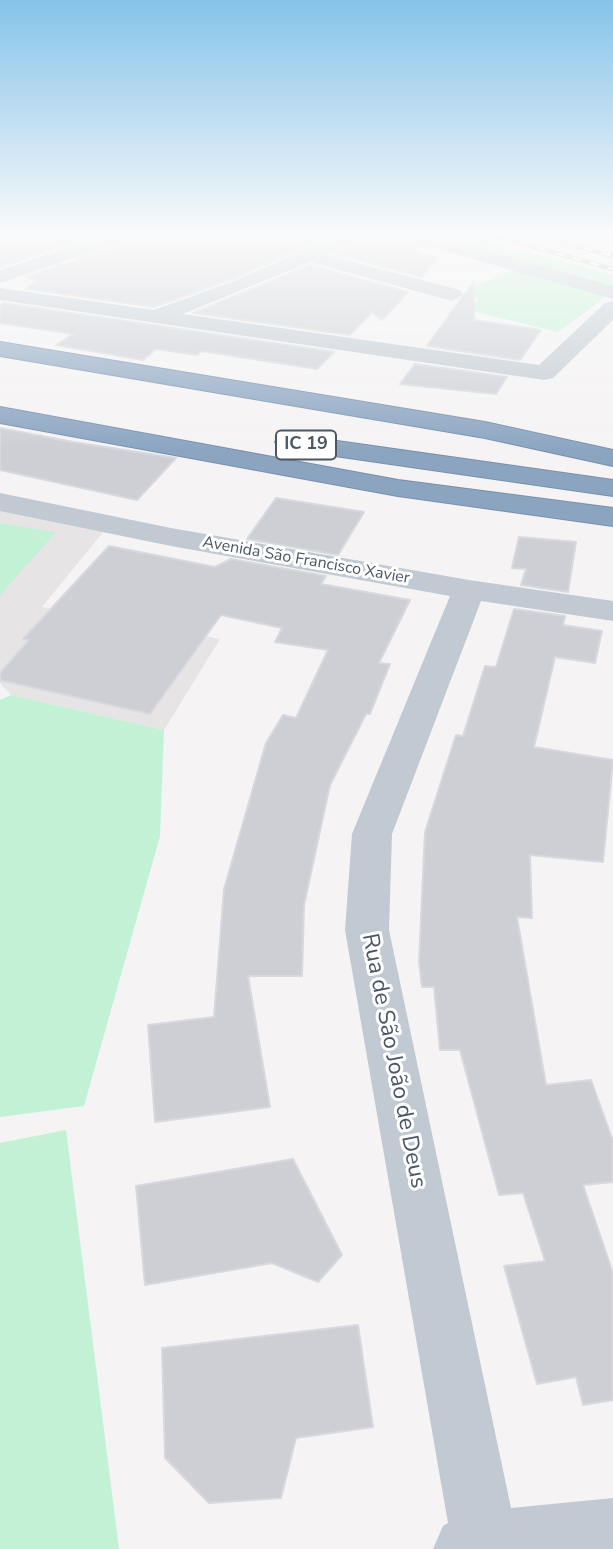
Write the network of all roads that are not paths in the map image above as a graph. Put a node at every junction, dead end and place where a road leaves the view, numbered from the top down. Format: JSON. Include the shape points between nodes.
{"nodes":[{"id":1,"x":78,"y":306,"type":"edge"},
{"id":2,"x":182,"y":306,"type":"edge"},
{"id":3,"x":613,"y":308,"type":"edge"},
{"id":4,"x":152,"y":318,"type":"junction"},
{"id":5,"x":0,"y":349,"type":"edge"},
{"id":6,"x":0,"y":368,"type":"edge"},
{"id":7,"x":0,"y":393,"type":"edge"},
{"id":8,"x":0,"y":415,"type":"edge"},
{"id":9,"x":613,"y":460,"type":"edge"},
{"id":10,"x":613,"y":488,"type":"edge"},
{"id":11,"x":0,"y":502,"type":"edge"},
{"id":12,"x":613,"y":517,"type":"edge"},
{"id":13,"x":469,"y":590,"type":"junction"},
{"id":14,"x":613,"y":611,"type":"edge"},
{"id":15,"x":613,"y":1531,"type":"edge"},
{"id":16,"x":475,"y":1546,"type":"edge"}],
"edges":[{"from":1,"to":4,"type":"street"},
{"from":2,"to":4,"type":"street"},
{"from":3,"to":4,"type":"street","via":[[544,373]]},
{"from":5,"to":9,"type":"highway","via":[[485,430]]},
{"from":6,"to":9,"type":"highway","number":"IC 19","via":[[303,418]]},
{"from":7,"to":10,"type":"highway","number":"IC 19","via":[[303,445]]},
{"from":8,"to":12,"type":"highway","via":[[398,488]]},
{"from":11,"to":13,"type":"street","name":"Avenida São Francisco Xavier"},
{"from":13,"to":14,"type":"street","name":"Avenida São Francisco Xavier"},
{"from":13,"to":16,"type":"street","name":"Rua de São João de Deus","via":[[372,834],[367,930]]},
{"from":15,"to":16,"type":"street"}]}
